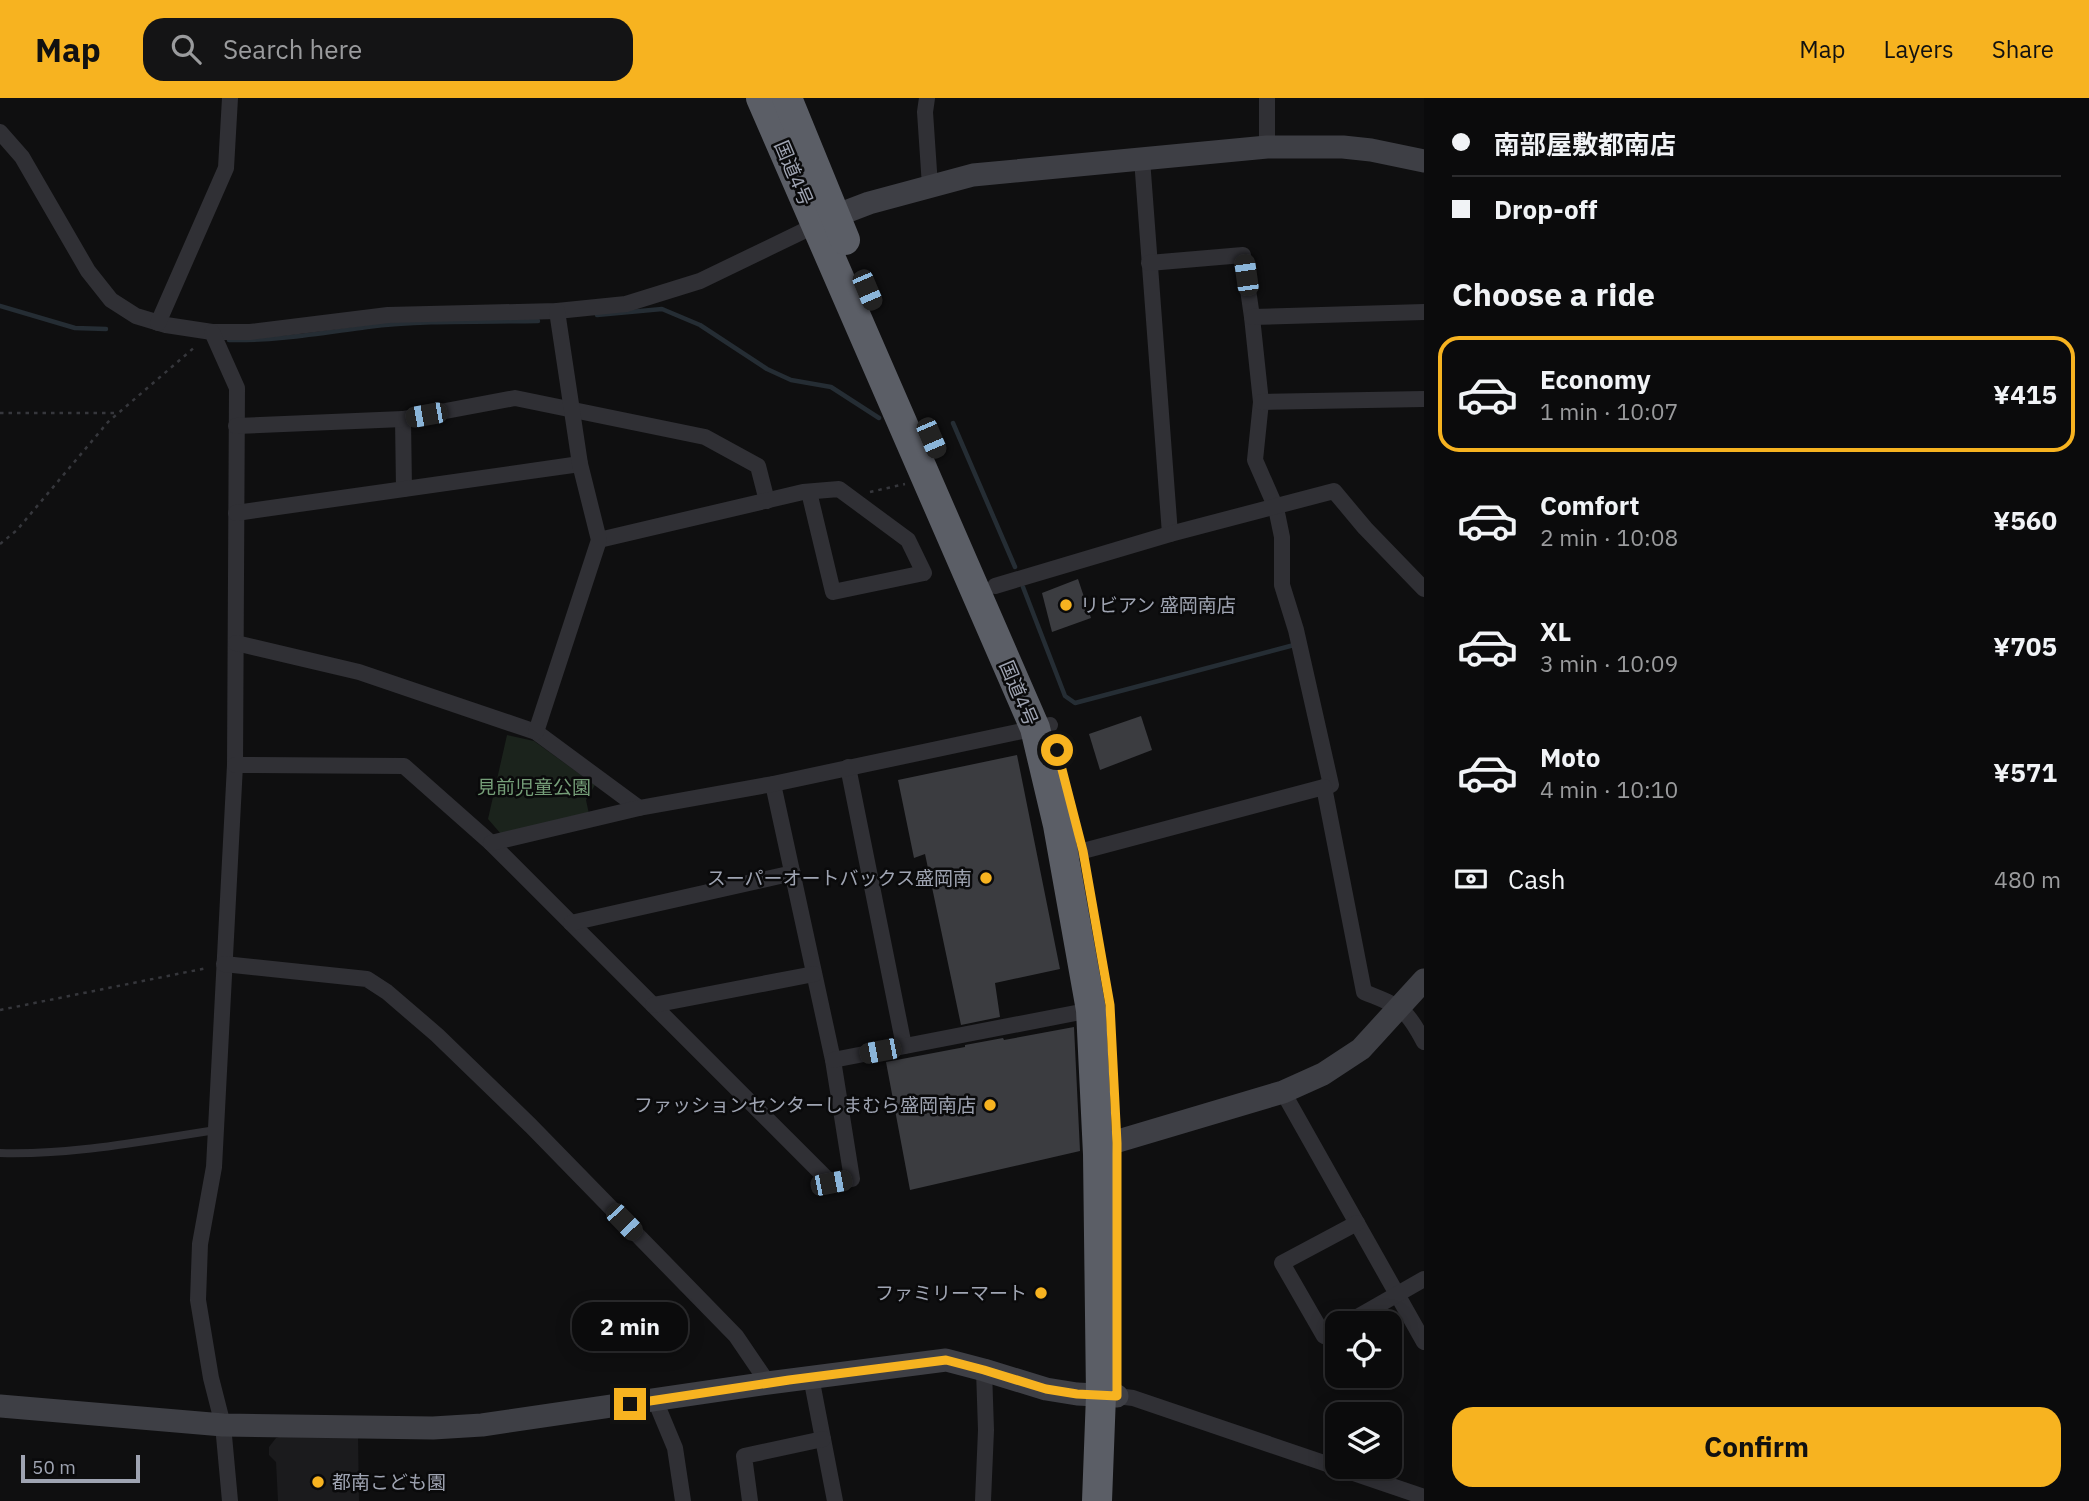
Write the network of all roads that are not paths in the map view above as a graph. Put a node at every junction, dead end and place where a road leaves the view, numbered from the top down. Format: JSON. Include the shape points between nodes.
{"nodes":[{"id":1,"x":230,"y":98,"type":"edge"},
{"id":2,"x":761,"y":98,"type":"edge"},
{"id":3,"x":786,"y":98,"type":"edge"},
{"id":4,"x":927,"y":98,"type":"edge"},
{"id":5,"x":1267,"y":98,"type":"edge"},
{"id":6,"x":0,"y":132,"type":"edge"},
{"id":7,"x":1267,"y":147,"type":"junction"},
{"id":8,"x":1142,"y":159,"type":"junction"},
{"id":9,"x":1424,"y":161,"type":"edge"},
{"id":10,"x":930,"y":186,"type":"junction"},
{"id":11,"x":825,"y":220,"type":"junction"},
{"id":12,"x":1149,"y":263,"type":"junction"},
{"id":13,"x":557,"y":311,"type":"junction"},
{"id":14,"x":1424,"y":312,"type":"edge"},
{"id":15,"x":1252,"y":317,"type":"junction"},
{"id":16,"x":159,"y":323,"type":"junction"},
{"id":17,"x":212,"y":332,"type":"junction"},
{"id":18,"x":1424,"y":399,"type":"edge"},
{"id":19,"x":1261,"y":402,"type":"junction"},
{"id":20,"x":572,"y":409,"type":"junction"},
{"id":21,"x":403,"y":419,"type":"junction"},
{"id":22,"x":236,"y":426,"type":"junction"},
{"id":23,"x":580,"y":464,"type":"junction"},
{"id":24,"x":404,"y":489,"type":"junction"},
{"id":25,"x":809,"y":492,"type":"junction"},
{"id":26,"x":767,"y":501,"type":"junction"},
{"id":27,"x":1276,"y":508,"type":"junction"},
{"id":28,"x":236,"y":513,"type":"junction"},
{"id":29,"x":1170,"y":534,"type":"junction"},
{"id":30,"x":599,"y":540,"type":"junction"},
{"id":31,"x":995,"y":586,"type":"junction"},
{"id":32,"x":1424,"y":589,"type":"edge"},
{"id":33,"x":236,"y":643,"type":"junction"},
{"id":34,"x":1043,"y":727,"type":"junction"},
{"id":35,"x":536,"y":732,"type":"junction"},
{"id":36,"x":235,"y":765,"type":"junction"},
{"id":37,"x":848,"y":767,"type":"junction"},
{"id":38,"x":773,"y":784,"type":"junction"},
{"id":39,"x":1324,"y":787,"type":"junction"},
{"id":40,"x":639,"y":808,"type":"junction"},
{"id":41,"x":491,"y":843,"type":"junction"},
{"id":42,"x":1083,"y":851,"type":"junction"},
{"id":43,"x":793,"y":873,"type":"junction"},
{"id":44,"x":571,"y":923,"type":"junction"},
{"id":45,"x":224,"y":964,"type":"junction"},
{"id":46,"x":814,"y":974,"type":"junction"},
{"id":47,"x":1424,"y":980,"type":"edge"},
{"id":48,"x":653,"y":1005,"type":"junction"},
{"id":49,"x":1400,"y":1007,"type":"junction"},
{"id":50,"x":1091,"y":1010,"type":"junction"},
{"id":51,"x":1424,"y":1042,"type":"edge"},
{"id":52,"x":904,"y":1046,"type":"junction"},
{"id":53,"x":833,"y":1060,"type":"junction"},
{"id":54,"x":1283,"y":1092,"type":"junction"},
{"id":55,"x":216,"y":1130,"type":"junction"},
{"id":56,"x":1107,"y":1145,"type":"junction"},
{"id":57,"x":0,"y":1153,"type":"edge"},
{"id":58,"x":1357,"y":1223,"type":"junction"},
{"id":59,"x":1424,"y":1279,"type":"edge"},
{"id":60,"x":1397,"y":1294,"type":"junction"},
{"id":61,"x":1368,"y":1311,"type":"edge"},
{"id":62,"x":1325,"y":1335,"type":"edge"},
{"id":63,"x":1424,"y":1342,"type":"edge"},
{"id":64,"x":984,"y":1370,"type":"junction"},
{"id":65,"x":811,"y":1377,"type":"junction"},
{"id":66,"x":768,"y":1383,"type":"junction"},
{"id":67,"x":1109,"y":1396,"type":"junction"},
{"id":68,"x":655,"y":1400,"type":"junction"},
{"id":69,"x":0,"y":1406,"type":"edge"},
{"id":70,"x":223,"y":1425,"type":"junction"},
{"id":71,"x":823,"y":1439,"type":"junction"},
{"id":72,"x":1424,"y":1497,"type":"edge"},
{"id":73,"x":230,"y":1501,"type":"edge"},
{"id":74,"x":683,"y":1501,"type":"edge"},
{"id":75,"x":750,"y":1501,"type":"edge"},
{"id":76,"x":835,"y":1501,"type":"edge"},
{"id":77,"x":983,"y":1501,"type":"edge"},
{"id":78,"x":1097,"y":1501,"type":"edge"},
{"id":79,"x":1115,"y":1501,"type":"edge"}],
"edges":[{"from":1,"to":16,"type":"street","via":[[226,168]]},
{"from":2,"to":11,"type":"highway","name":"国道4号"},
{"from":3,"to":11,"type":"highway","name":"国道4号"},
{"from":4,"to":10,"type":"street"},
{"from":5,"to":7,"type":"street"},
{"from":6,"to":16,"type":"street","via":[[22,157],[88,271],[111,300],[136,316]]},
{"from":7,"to":8,"type":"street"},
{"from":7,"to":9,"type":"street","via":[[1343,147]]},
{"from":8,"to":10,"type":"street","via":[[973,175]]},
{"from":8,"to":12,"type":"street"},
{"from":10,"to":11,"type":"street"},
{"from":11,"to":13,"type":"street","via":[[700,281],[663,294],[626,304]]},
{"from":11,"to":31,"type":"highway","name":"国道4号"},
{"from":11,"to":34,"type":"highway","name":"国道4号","via":[[927,479]]},
{"from":12,"to":15,"type":"street","via":[[1243,255]]},
{"from":12,"to":29,"type":"street"},
{"from":13,"to":17,"type":"street","via":[[388,315],[250,332]]},
{"from":13,"to":20,"type":"street"},
{"from":14,"to":15,"type":"street"},
{"from":15,"to":19,"type":"street"},
{"from":16,"to":17,"type":"street"},
{"from":17,"to":22,"type":"street","via":[[237,388]]},
{"from":18,"to":19,"type":"street"},
{"from":19,"to":27,"type":"street","via":[[1255,460]]},
{"from":20,"to":21,"type":"street","via":[[515,398]]},
{"from":20,"to":23,"type":"street"},
{"from":20,"to":26,"type":"street","via":[[705,437],[758,466]]},
{"from":21,"to":22,"type":"street"},
{"from":21,"to":24,"type":"street"},
{"from":22,"to":28,"type":"street"},
{"from":23,"to":24,"type":"street"},
{"from":23,"to":30,"type":"street"},
{"from":24,"to":28,"type":"street"},
{"from":25,"to":25,"type":"street","via":[[839,489],[908,540],[924,573],[833,592]]},
{"from":25,"to":26,"type":"street"},
{"from":26,"to":30,"type":"street"},
{"from":27,"to":29,"type":"street"},
{"from":27,"to":32,"type":"street","via":[[1335,491]]},
{"from":27,"to":39,"type":"street","via":[[1282,537],[1282,585],[1331,785]]},
{"from":28,"to":33,"type":"street"},
{"from":29,"to":31,"type":"street"},
{"from":30,"to":35,"type":"street"},
{"from":31,"to":34,"type":"highway","name":"国道4号"},
{"from":33,"to":35,"type":"street","via":[[359,673]]},
{"from":33,"to":36,"type":"street"},
{"from":34,"to":37,"type":"street"},
{"from":34,"to":42,"type":"highway","name":"国道4号"},
{"from":34,"to":50,"type":"highway","name":"国道4号"},
{"from":35,"to":40,"type":"street"},
{"from":36,"to":41,"type":"street","via":[[404,766]]},
{"from":36,"to":45,"type":"street"},
{"from":37,"to":38,"type":"street"},
{"from":37,"to":52,"type":"street"},
{"from":38,"to":40,"type":"street"},
{"from":38,"to":43,"type":"street"},
{"from":39,"to":42,"type":"street"},
{"from":39,"to":49,"type":"street","via":[[1364,992]]},
{"from":40,"to":41,"type":"street"},
{"from":41,"to":44,"type":"street"},
{"from":42,"to":56,"type":"highway","name":"国道4号","via":[[1110,1005]]},
{"from":43,"to":44,"type":"street"},
{"from":43,"to":46,"type":"street"},
{"from":44,"to":48,"type":"street"},
{"from":45,"to":55,"type":"street"},
{"from":45,"to":66,"type":"street","via":[[367,979],[387,992],[531,1126],[736,1336]]},
{"from":46,"to":48,"type":"street"},
{"from":46,"to":53,"type":"street"},
{"from":47,"to":49,"type":"street"},
{"from":48,"to":53,"type":"street","via":[[831,1183],[852,1179]]},
{"from":49,"to":51,"type":"street"},
{"from":49,"to":54,"type":"street","via":[[1361,1049],[1323,1074]]},
{"from":50,"to":52,"type":"street"},
{"from":50,"to":56,"type":"highway","name":"国道4号"},
{"from":52,"to":53,"type":"street"},
{"from":54,"to":56,"type":"street"},
{"from":54,"to":58,"type":"street"},
{"from":55,"to":57,"type":"lane","via":[[96,1149]]},
{"from":55,"to":70,"type":"street","via":[[200,1244],[198,1300]]},
{"from":56,"to":67,"type":"highway","name":"国道4号"},
{"from":58,"to":60,"type":"street"},
{"from":58,"to":62,"type":"street","via":[[1282,1263]]},
{"from":59,"to":60,"type":"street"},
{"from":60,"to":61,"type":"street"},
{"from":60,"to":63,"type":"street"},
{"from":64,"to":65,"type":"street","via":[[946,1360]]},
{"from":64,"to":67,"type":"street","via":[[1046,1389]]},
{"from":64,"to":77,"type":"street"},
{"from":65,"to":66,"type":"street"},
{"from":65,"to":71,"type":"street"},
{"from":66,"to":68,"type":"street"},
{"from":67,"to":72,"type":"street","via":[[1133,1398]]},
{"from":67,"to":78,"type":"highway","name":"国道4号"},
{"from":67,"to":79,"type":"highway","name":"国道4号"},
{"from":68,"to":70,"type":"street","via":[[433,1428]]},
{"from":68,"to":74,"type":"street","via":[[675,1448]]},
{"from":69,"to":70,"type":"street"},
{"from":70,"to":73,"type":"street"},
{"from":71,"to":75,"type":"street","via":[[744,1456]]},
{"from":71,"to":76,"type":"street"}]}
